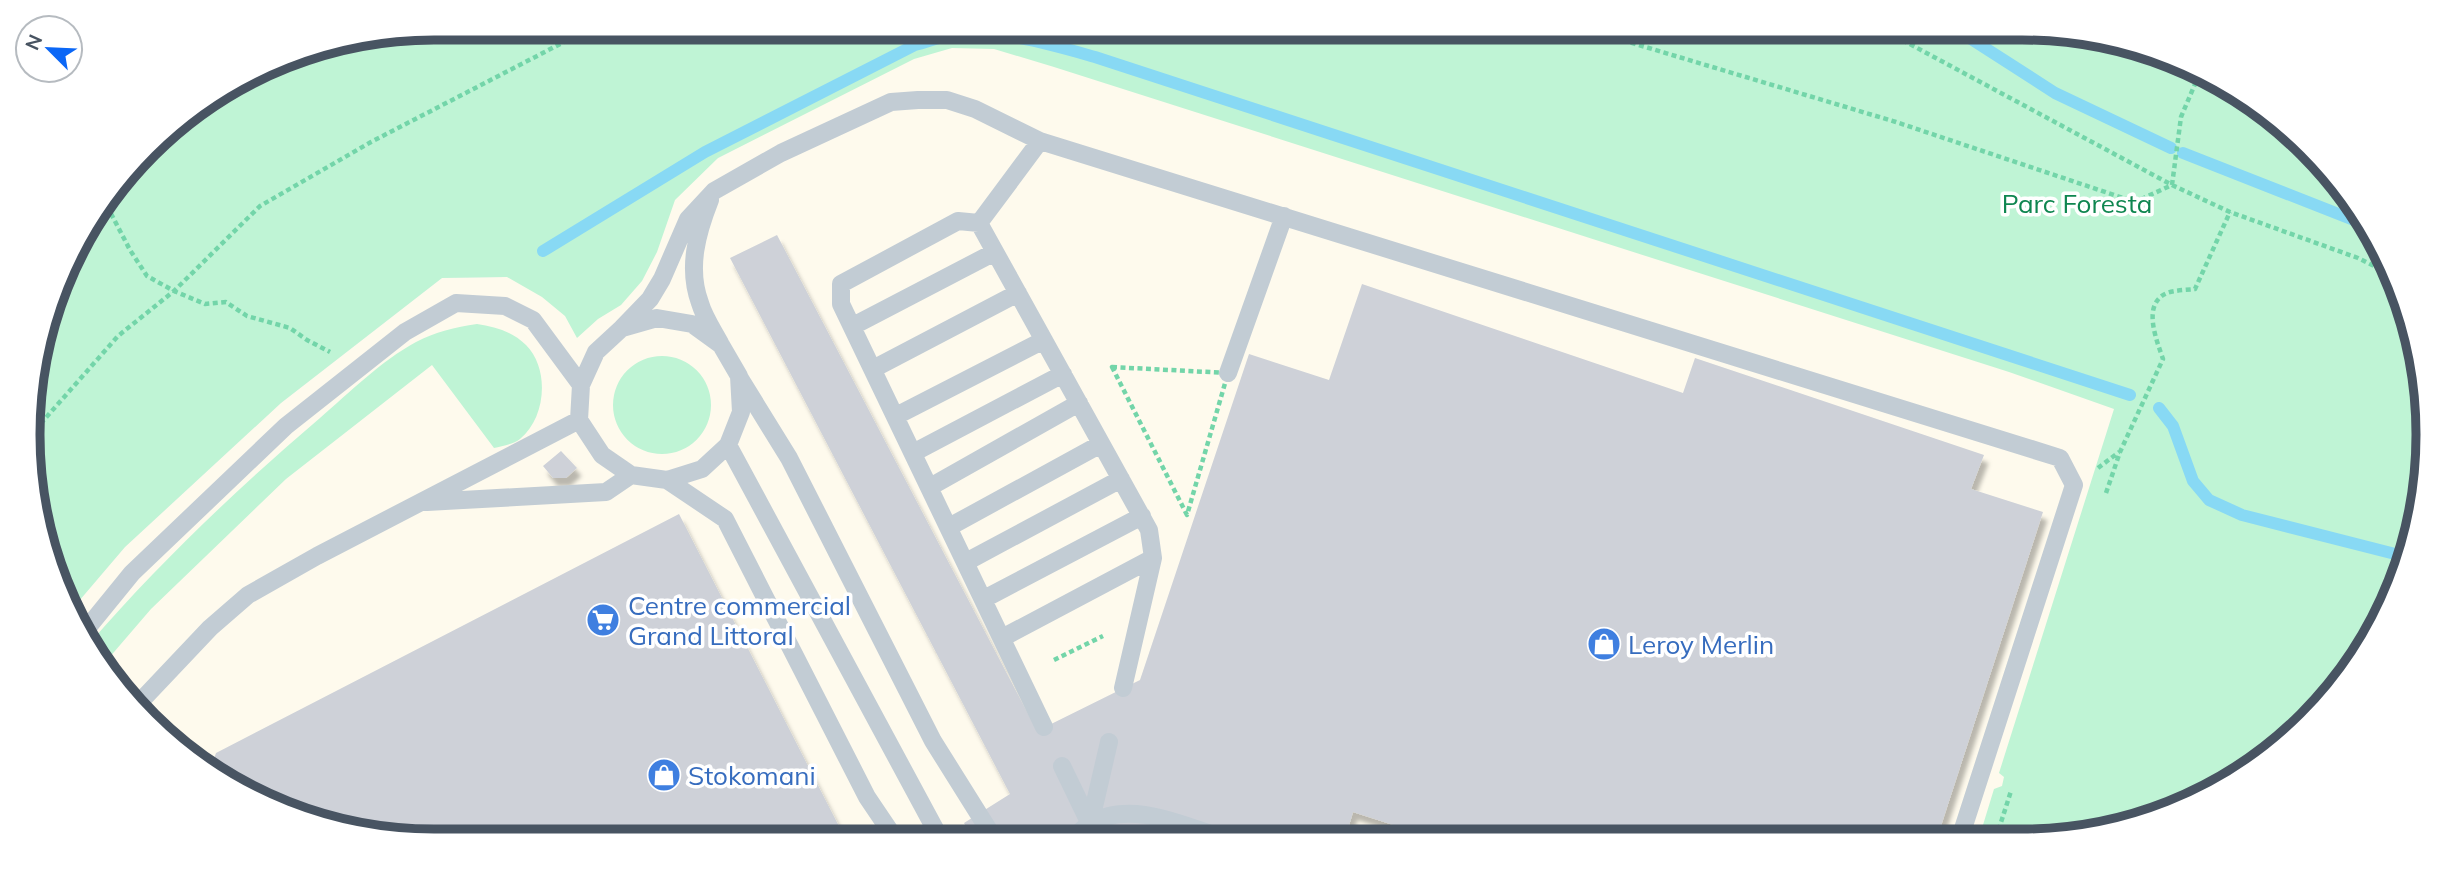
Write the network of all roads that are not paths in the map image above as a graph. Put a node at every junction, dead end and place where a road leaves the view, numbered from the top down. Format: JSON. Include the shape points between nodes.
{"nodes":[{"id":1,"x":1040,"y":141,"type":"junction"},
{"id":2,"x":714,"y":191,"type":"junction"},
{"id":3,"x":1284,"y":216,"type":"junction"},
{"id":4,"x":979,"y":223,"type":"junction"},
{"id":5,"x":995,"y":252,"type":"junction"},
{"id":6,"x":1018,"y":293,"type":"junction"},
{"id":7,"x":853,"y":326,"type":"junction"},
{"id":8,"x":622,"y":328,"type":"junction"},
{"id":9,"x":1044,"y":340,"type":"junction"},
{"id":10,"x":721,"y":345,"type":"junction"},
{"id":11,"x":873,"y":369,"type":"junction"},
{"id":12,"x":1228,"y":373,"type":"road end"},
{"id":13,"x":1063,"y":374,"type":"junction"},
{"id":14,"x":738,"y":376,"type":"junction"},
{"id":15,"x":581,"y":385,"type":"junction"},
{"id":16,"x":1079,"y":403,"type":"junction"},
{"id":17,"x":896,"y":416,"type":"junction"},
{"id":18,"x":579,"y":420,"type":"junction"},
{"id":19,"x":1101,"y":444,"type":"junction"},
{"id":20,"x":728,"y":445,"type":"junction"},
{"id":21,"x":914,"y":453,"type":"junction"},
{"id":22,"x":631,"y":475,"type":"junction"},
{"id":23,"x":1121,"y":479,"type":"junction"},
{"id":24,"x":667,"y":480,"type":"junction"},
{"id":25,"x":930,"y":487,"type":"junction"},
{"id":26,"x":420,"y":502,"type":"junction"},
{"id":27,"x":1142,"y":516,"type":"junction"},
{"id":28,"x":949,"y":527,"type":"junction"},
{"id":29,"x":1153,"y":558,"type":"junction"},
{"id":30,"x":966,"y":562,"type":"junction"},
{"id":31,"x":984,"y":599,"type":"junction"},
{"id":32,"x":89,"y":625,"type":"edge"},
{"id":33,"x":1002,"y":638,"type":"junction"},
{"id":34,"x":1123,"y":688,"type":"dead end"},
{"id":35,"x":143,"y":699,"type":"edge"},
{"id":36,"x":1044,"y":727,"type":"dead end"},
{"id":37,"x":1109,"y":742,"type":"dead end"},
{"id":38,"x":1062,"y":766,"type":"dead end"},
{"id":39,"x":1090,"y":824,"type":"junction"},
{"id":40,"x":889,"y":829,"type":"edge"},
{"id":41,"x":935,"y":829,"type":"edge"},
{"id":42,"x":988,"y":829,"type":"edge"},
{"id":43,"x":1084,"y":829,"type":"edge"},
{"id":44,"x":1193,"y":829,"type":"edge"},
{"id":45,"x":1964,"y":829,"type":"edge"}],
"edges":[{"from":1,"to":2,"type":"lane","via":[[947,100],[891,103],[781,153]]},
{"from":1,"to":3,"type":"lane"},
{"from":1,"to":4,"type":"lane"},
{"from":2,"to":8,"type":"lane","via":[[688,219],[650,299]]},
{"from":2,"to":10,"type":"lane","via":[[698,232],[693,272],[699,303]]},
{"from":3,"to":12,"type":"lane"},
{"from":3,"to":45,"type":"lane","via":[[2060,458],[2074,485]]},
{"from":4,"to":5,"type":"lane"},
{"from":4,"to":7,"type":"lane","via":[[958,221],[841,284],[841,304]]},
{"from":5,"to":6,"type":"lane"},
{"from":5,"to":7,"type":"lane"},
{"from":6,"to":9,"type":"lane"},
{"from":6,"to":11,"type":"lane"},
{"from":7,"to":11,"type":"lane"},
{"from":8,"to":10,"type":"lane","via":[[657,318],[692,324]]},
{"from":8,"to":15,"type":"lane","via":[[596,352]]},
{"from":9,"to":13,"type":"lane"},
{"from":9,"to":17,"type":"lane"},
{"from":10,"to":14,"type":"lane"},
{"from":11,"to":17,"type":"lane"},
{"from":13,"to":16,"type":"lane"},
{"from":13,"to":21,"type":"lane"},
{"from":14,"to":20,"type":"lane","via":[[741,412]]},
{"from":14,"to":42,"type":"lane","via":[[789,458],[933,741]]},
{"from":15,"to":18,"type":"lane"},
{"from":15,"to":32,"type":"lane","via":[[533,320],[505,306],[456,303],[405,332],[286,426],[132,573]]},
{"from":16,"to":19,"type":"lane"},
{"from":16,"to":25,"type":"lane"},
{"from":17,"to":21,"type":"lane"},
{"from":18,"to":22,"type":"lane","via":[[602,455]]},
{"from":18,"to":26,"type":"lane"},
{"from":19,"to":23,"type":"lane"},
{"from":19,"to":28,"type":"lane"},
{"from":20,"to":24,"type":"lane","via":[[702,469]]},
{"from":20,"to":41,"type":"lane"},
{"from":21,"to":25,"type":"lane"},
{"from":22,"to":24,"type":"lane"},
{"from":22,"to":26,"type":"lane","via":[[606,492]]},
{"from":23,"to":27,"type":"lane"},
{"from":23,"to":30,"type":"lane"},
{"from":24,"to":40,"type":"lane","via":[[725,519],[867,797]]},
{"from":25,"to":28,"type":"lane"},
{"from":26,"to":35,"type":"lane","via":[[248,595]]},
{"from":27,"to":29,"type":"lane"},
{"from":27,"to":31,"type":"lane"},
{"from":28,"to":30,"type":"lane"},
{"from":29,"to":33,"type":"lane"},
{"from":29,"to":34,"type":"lane"},
{"from":30,"to":31,"type":"lane"},
{"from":31,"to":33,"type":"lane"},
{"from":33,"to":36,"type":"lane"},
{"from":37,"to":39,"type":"lane"},
{"from":38,"to":39,"type":"lane"},
{"from":39,"to":43,"type":"lane"},
{"from":39,"to":44,"type":"lane","via":[[1118,814],[1146,814]]}]}
